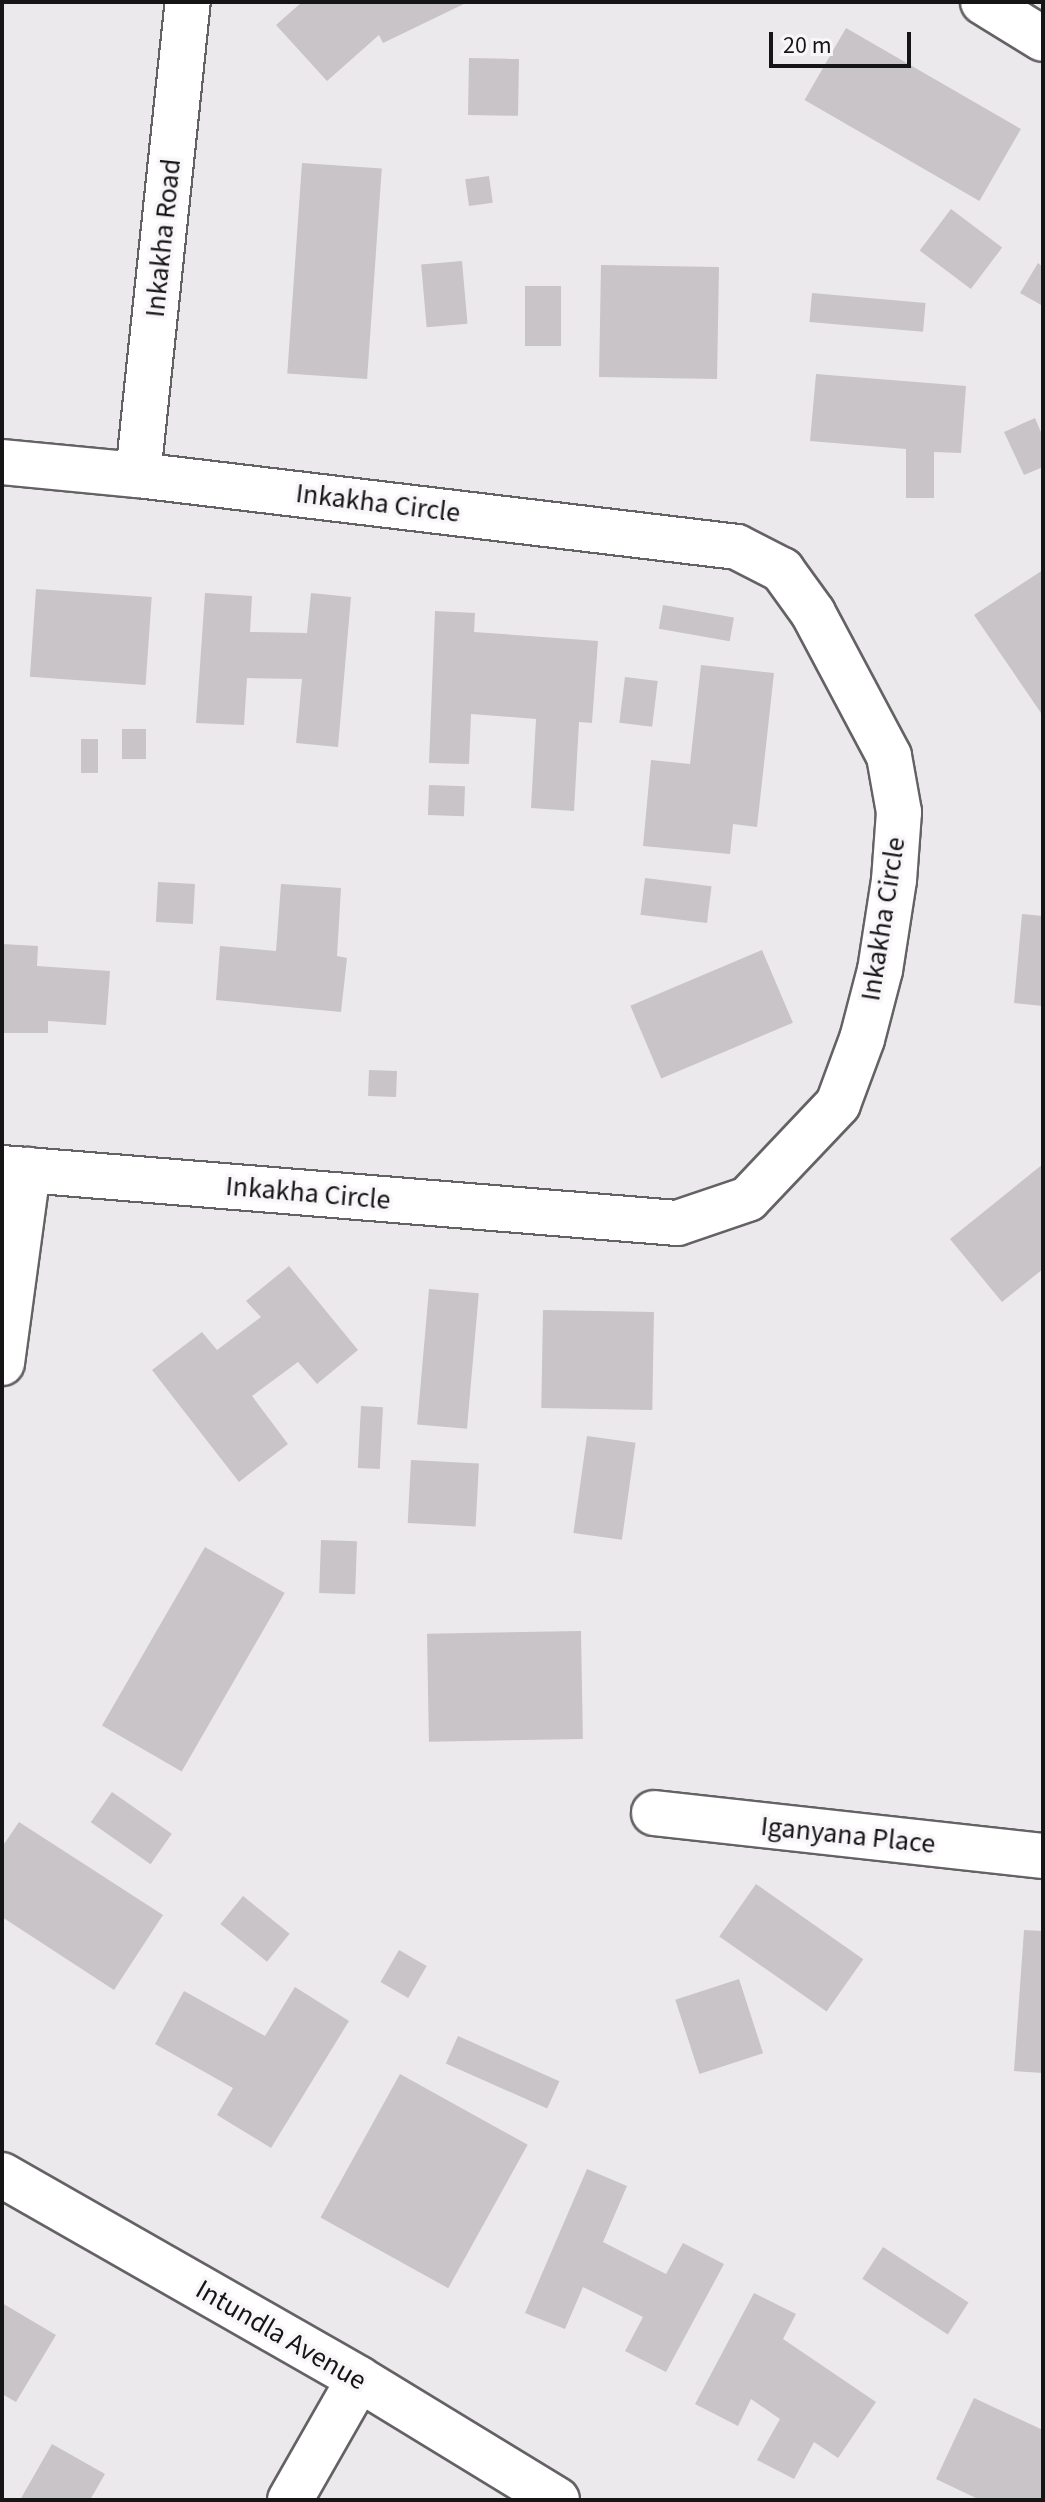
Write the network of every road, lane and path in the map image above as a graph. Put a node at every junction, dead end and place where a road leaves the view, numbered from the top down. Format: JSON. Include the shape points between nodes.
{"nodes":[{"id":1,"x":188,"y":2,"type":"edge"},
{"id":2,"x":983,"y":2,"type":"edge"},
{"id":3,"x":1043,"y":39,"type":"edge"},
{"id":4,"x":2,"y":462,"type":"edge"},
{"id":5,"x":138,"y":475,"type":"junction"},
{"id":6,"x":15,"y":1169,"type":"edge"},
{"id":7,"x":2,"y":1363,"type":"edge"},
{"id":8,"x":654,"y":1813,"type":"dead end"},
{"id":9,"x":1043,"y":1856,"type":"edge"},
{"id":10,"x":2,"y":2175,"type":"edge"},
{"id":11,"x":359,"y":2379,"type":"junction"},
{"id":12,"x":290,"y":2500,"type":"edge"},
{"id":13,"x":557,"y":2500,"type":"edge"}],
"edges":[{"from":1,"to":5,"type":"street","name":"Inkakha Road"},
{"from":2,"to":3,"type":"street"},
{"from":4,"to":5,"type":"street","name":"Inkakha Circle"},
{"from":5,"to":6,"type":"street","name":"Inkakha Circle","via":[[737,547],[782,570],[813,613],[889,756],[899,812],[880,970],[838,1104],[748,1199],[677,1223]]},
{"from":6,"to":7,"type":"street"},
{"from":8,"to":9,"type":"street","name":"Iganyana Place"},
{"from":10,"to":11,"type":"street","name":"Intundla Avenue"},
{"from":11,"to":12,"type":"street"},
{"from":11,"to":13,"type":"street","name":"Intundla Avenue"}]}
